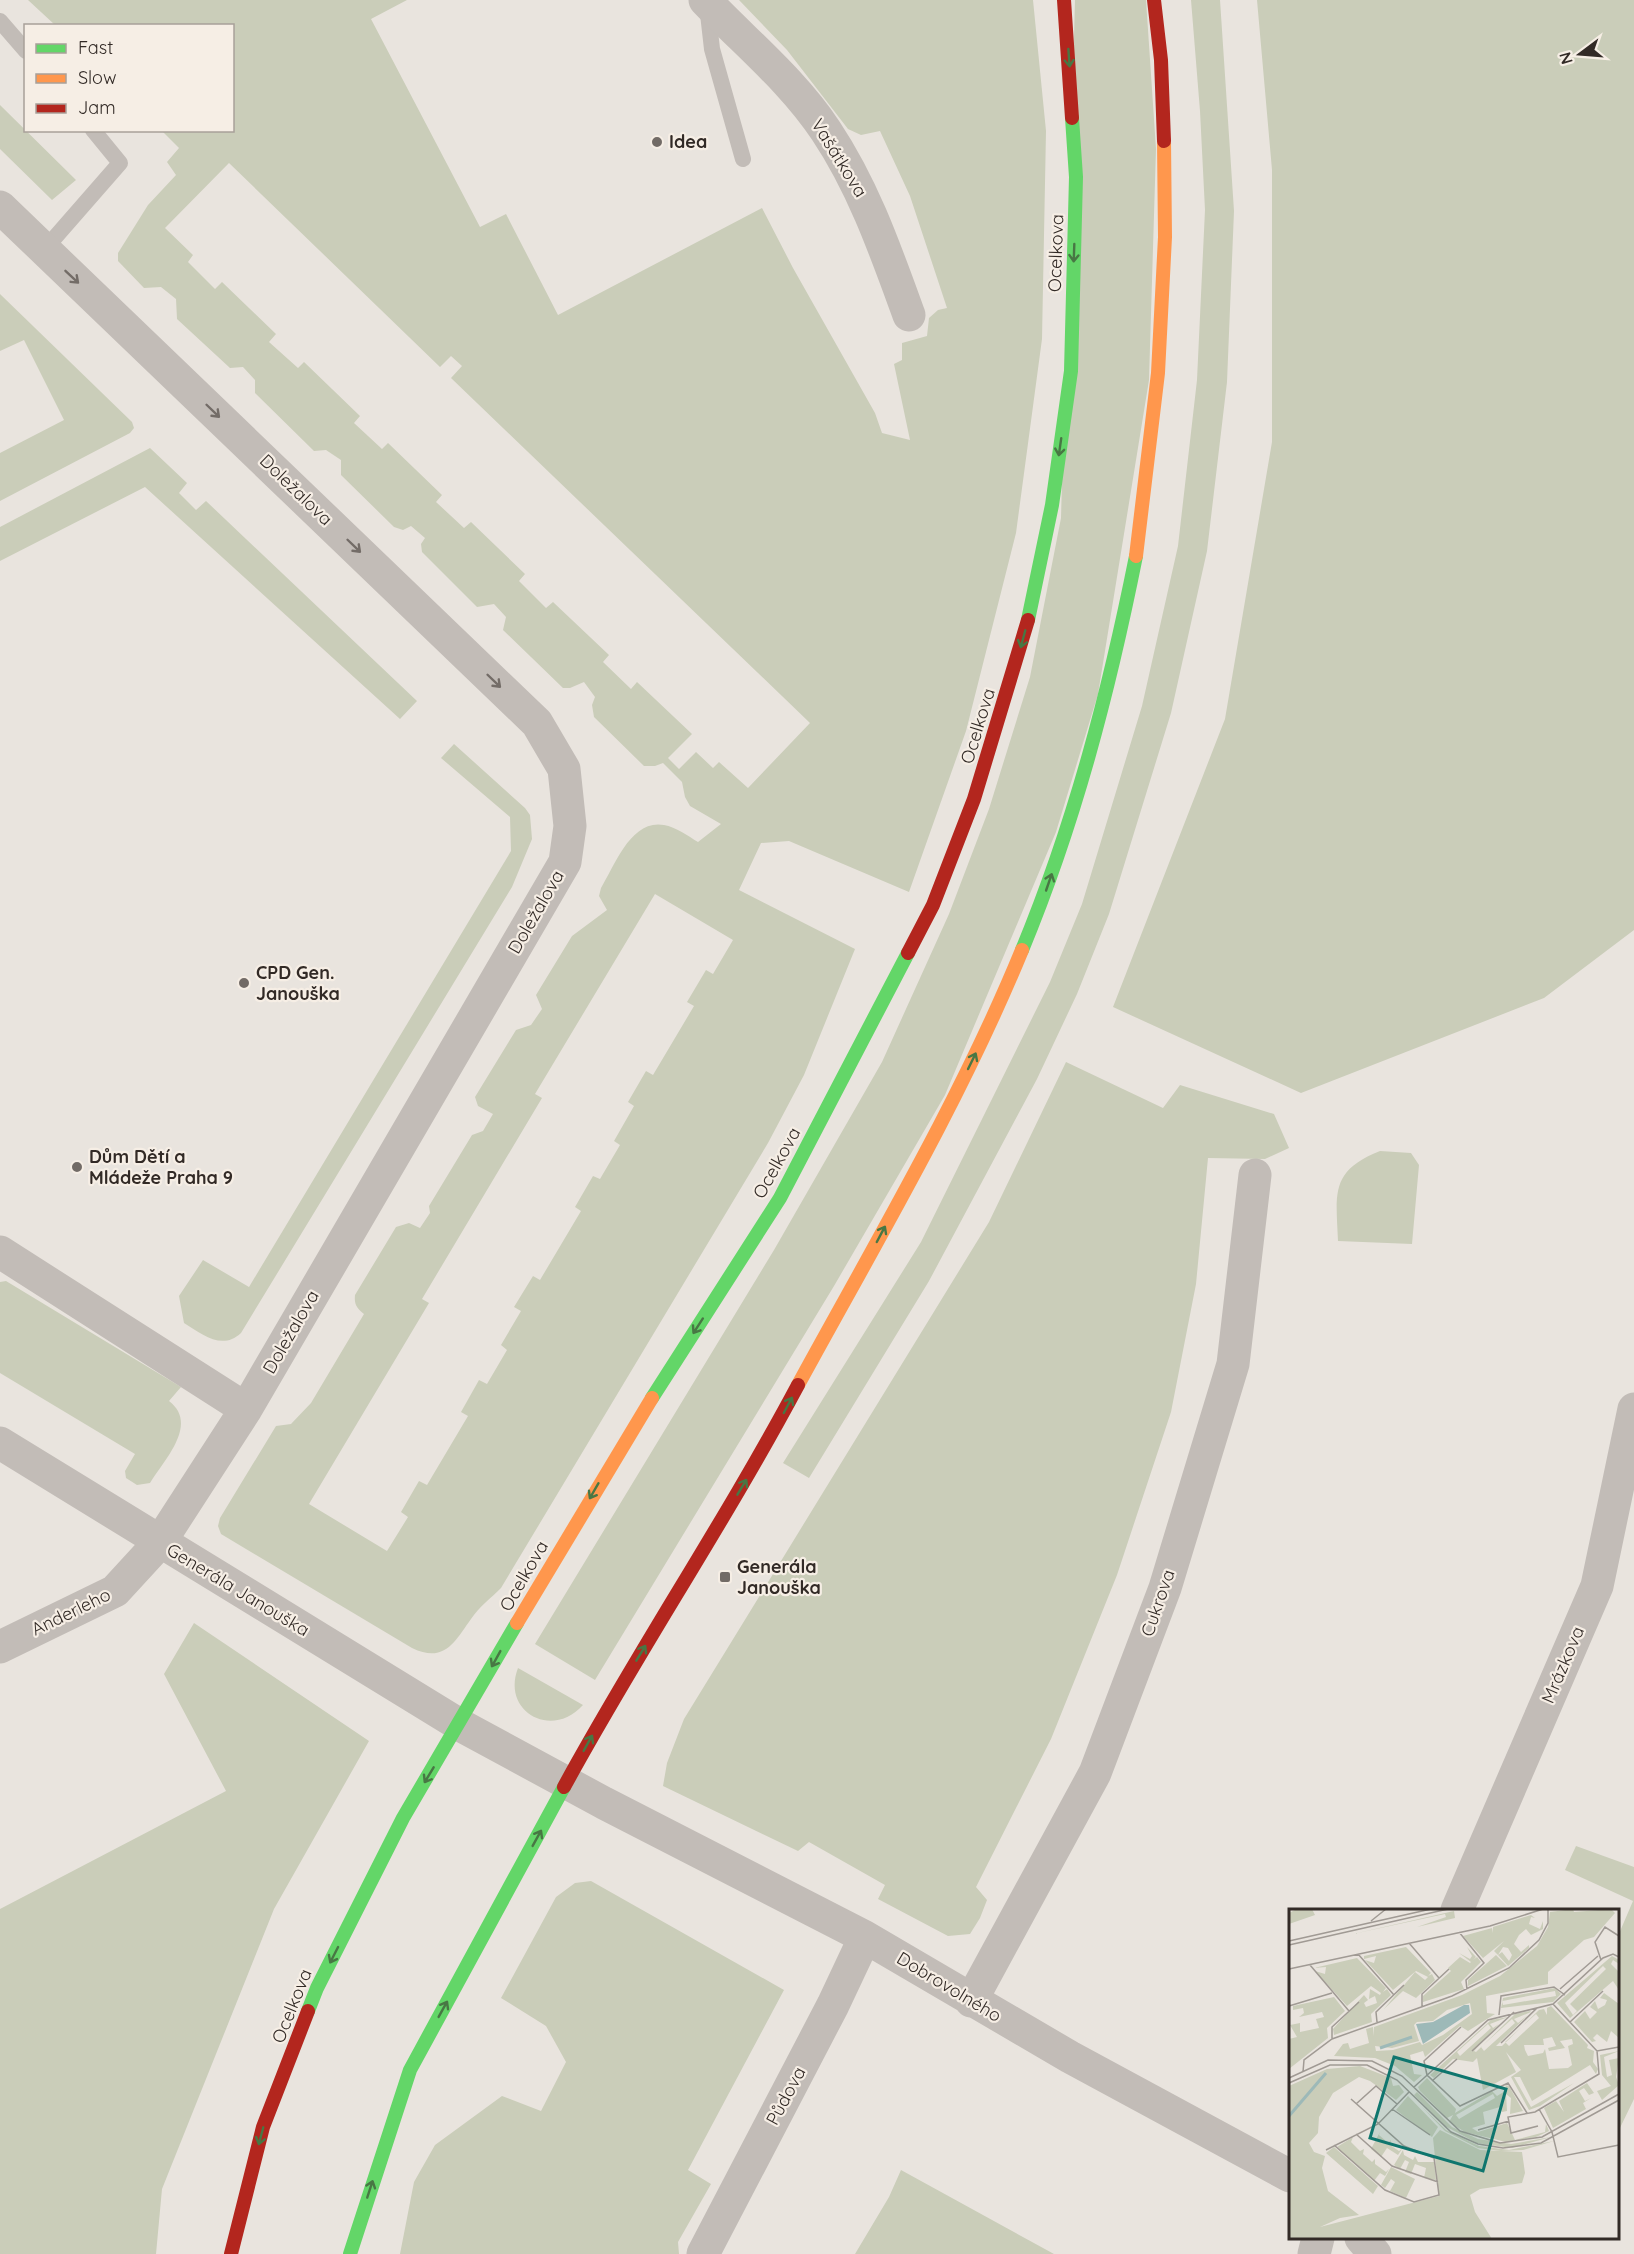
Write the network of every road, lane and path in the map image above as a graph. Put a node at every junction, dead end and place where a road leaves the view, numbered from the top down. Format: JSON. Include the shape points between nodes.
{"nodes":[{"id":1,"x":1064,"y":0,"type":"edge"},
{"id":2,"x":1154,"y":0,"type":"edge"},
{"id":3,"x":706,"y":1,"type":"edge"},
{"id":4,"x":0,"y":21,"type":"edge"},
{"id":5,"x":24,"y":49,"type":"edge"},
{"id":6,"x":95,"y":132,"type":"edge"},
{"id":7,"x":743,"y":159,"type":"dead end"},
{"id":8,"x":0,"y":207,"type":"edge"},
{"id":9,"x":44,"y":250,"type":"junction"},
{"id":10,"x":909,"y":315,"type":"dead end"},
{"id":11,"x":1256,"y":1175,"type":"dead end"},
{"id":12,"x":0,"y":1252,"type":"edge"},
{"id":13,"x":246,"y":1409,"type":"junction"},
{"id":14,"x":1634,"y":1409,"type":"edge"},
{"id":15,"x":0,"y":1443,"type":"edge"},
{"id":16,"x":160,"y":1542,"type":"junction"},
{"id":17,"x":0,"y":1647,"type":"edge"},
{"id":18,"x":460,"y":1725,"type":"junction"},
{"id":19,"x":567,"y":1783,"type":"junction"},
{"id":20,"x":604,"y":1803,"type":"joint"},
{"id":21,"x":1459,"y":1909,"type":"edge"},
{"id":22,"x":864,"y":1937,"type":"junction"},
{"id":23,"x":971,"y":2001,"type":"junction"},
{"id":24,"x":1289,"y":2175,"type":"edge"},
{"id":25,"x":1318,"y":2239,"type":"edge"},
{"id":26,"x":1362,"y":2239,"type":"edge"},
{"id":27,"x":231,"y":2254,"type":"edge"},
{"id":28,"x":350,"y":2254,"type":"edge"},
{"id":29,"x":703,"y":2254,"type":"edge"},
{"id":30,"x":1314,"y":2254,"type":"edge"},
{"id":31,"x":1375,"y":2254,"type":"edge"}],
"edges":[{"from":1,"to":18,"type":"street","name":"Ocelkova","one_way":true,"via":[[1076,177],[1071,371],[1052,505],[1024,638],[974,799],[933,905],[780,1198],[615,1456]]},
{"from":19,"to":2,"type":"street","one_way":true,"via":[[610,1703],[764,1449],[948,1109],[1007,988],[1081,789],[1115,662],[1138,544],[1158,373],[1165,155]]},
{"from":3,"to":7,"type":"lane","via":[[712,49]]},
{"from":3,"to":10,"type":"street","name":"Vašátkova","via":[[767,59],[826,131],[869,208]]},
{"from":4,"to":5,"type":"lane"},
{"from":6,"to":9,"type":"lane","via":[[120,163]]},
{"from":8,"to":9,"type":"street","name":"Doležalova"},
{"from":9,"to":13,"type":"street","name":"Doležalova","one_way":true,"via":[[529,715],[564,769],[570,826],[565,862]]},
{"from":11,"to":23,"type":"street","name":"Cukrova","via":[[1233,1364],[1165,1588],[1095,1773]]},
{"from":12,"to":13,"type":"street"},
{"from":13,"to":16,"type":"street","name":"Doležalova"},
{"from":14,"to":21,"type":"street","name":"Mrázkova","via":[[1597,1586]]},
{"from":15,"to":16,"type":"street","name":"Generála Janouška"},
{"from":16,"to":17,"type":"street","name":"Anderleho","via":[[115,1591]]},
{"from":16,"to":18,"type":"street","name":"Generála Janouška"},
{"from":18,"to":19,"type":"street","name":"Generála Janouška"},
{"from":18,"to":27,"type":"street","name":"Ocelkova","one_way":true,"via":[[403,1818],[317,1988],[263,2127]]},
{"from":19,"to":20,"type":"street","name":"Generála Janouška"},
{"from":28,"to":19,"type":"street","one_way":true,"via":[[410,2070]]},
{"from":20,"to":22,"type":"street","name":"Dobrovolného"},
{"from":22,"to":23,"type":"street","name":"Dobrovolného"},
{"from":22,"to":29,"type":"street","name":"Půdova","via":[[833,2005]]},
{"from":23,"to":24,"type":"street","name":"Dobrovolného"},
{"from":25,"to":30,"type":"street"},
{"from":26,"to":31,"type":"street"}]}
